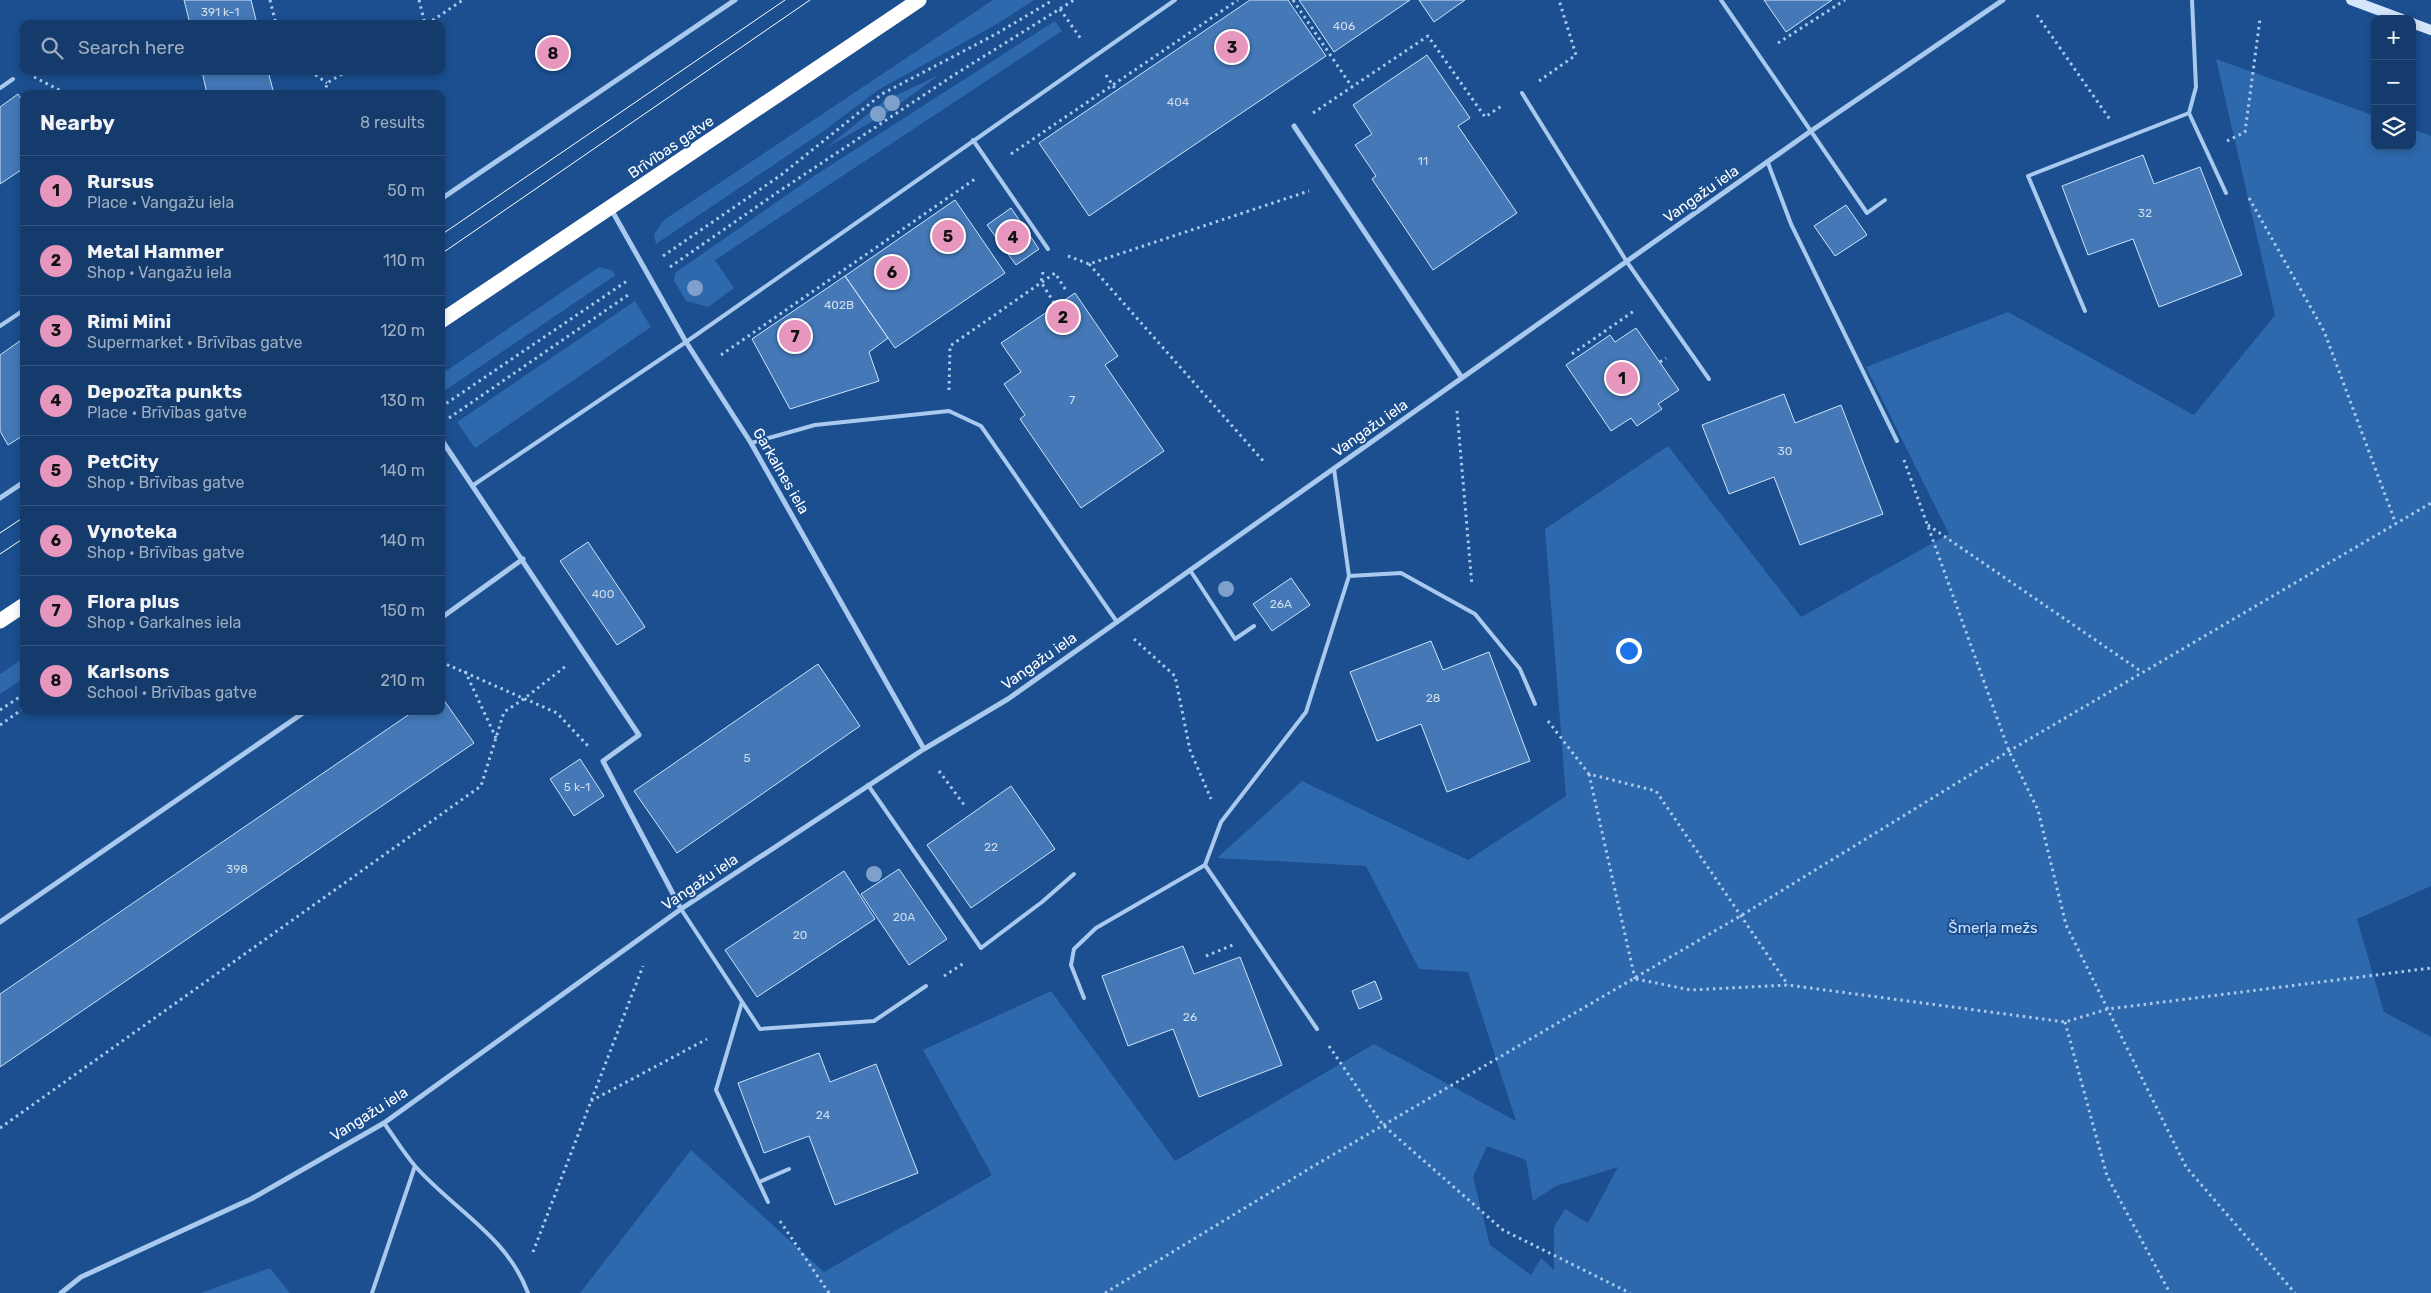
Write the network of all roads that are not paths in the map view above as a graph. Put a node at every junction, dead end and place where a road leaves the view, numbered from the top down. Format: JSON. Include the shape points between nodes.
{"nodes":[{"id":1,"x":736,"y":0,"type":"edge"},
{"id":2,"x":919,"y":0,"type":"edge"},
{"id":3,"x":1175,"y":0,"type":"edge"},
{"id":4,"x":1721,"y":0,"type":"edge"},
{"id":5,"x":2002,"y":0,"type":"edge"},
{"id":6,"x":2192,"y":0,"type":"edge"},
{"id":7,"x":2351,"y":0,"type":"edge"},
{"id":8,"x":2391,"y":15,"type":"edge"},
{"id":9,"x":2416,"y":24,"type":"edge"},
{"id":10,"x":2431,"y":30,"type":"edge"},
{"id":11,"x":13,"y":79,"type":"road end"},
{"id":12,"x":0,"y":88,"type":"edge"},
{"id":13,"x":1522,"y":93,"type":"road end"},
{"id":14,"x":2189,"y":113,"type":"junction"},
{"id":15,"x":1294,"y":126,"type":"road end"},
{"id":16,"x":1811,"y":131,"type":"junction"},
{"id":17,"x":973,"y":140,"type":"junction"},
{"id":18,"x":1768,"y":163,"type":"junction"},
{"id":19,"x":2226,"y":193,"type":"road end"},
{"id":20,"x":445,"y":196,"type":"edge"},
{"id":21,"x":1885,"y":200,"type":"dead end"},
{"id":22,"x":610,"y":209,"type":"junction"},
{"id":23,"x":1048,"y":249,"type":"road end"},
{"id":24,"x":1627,"y":262,"type":"junction"},
{"id":25,"x":2085,"y":311,"type":"dead end"},
{"id":26,"x":20,"y":313,"type":"edge"},
{"id":27,"x":445,"y":318,"type":"edge"},
{"id":28,"x":0,"y":326,"type":"edge"},
{"id":29,"x":686,"y":342,"type":"junction"},
{"id":30,"x":1462,"y":378,"type":"junction"},
{"id":31,"x":1709,"y":379,"type":"dead end"},
{"id":32,"x":1898,"y":441,"type":"road end"},
{"id":33,"x":751,"y":443,"type":"junction"},
{"id":34,"x":445,"y":445,"type":"edge"},
{"id":35,"x":1334,"y":469,"type":"junction"},
{"id":36,"x":20,"y":485,"type":"edge"},
{"id":37,"x":472,"y":486,"type":"junction"},
{"id":38,"x":0,"y":498,"type":"edge"},
{"id":39,"x":523,"y":560,"type":"junction"},
{"id":40,"x":1190,"y":570,"type":"junction"},
{"id":41,"x":1349,"y":576,"type":"junction"},
{"id":42,"x":20,"y":608,"type":"edge"},
{"id":43,"x":445,"y":615,"type":"edge"},
{"id":44,"x":0,"y":621,"type":"edge"},
{"id":45,"x":1117,"y":622,"type":"junction"},
{"id":46,"x":1254,"y":626,"type":"dead end"},
{"id":47,"x":1536,"y":704,"type":"road end"},
{"id":48,"x":300,"y":715,"type":"edge"},
{"id":49,"x":924,"y":750,"type":"junction"},
{"id":50,"x":868,"y":785,"type":"junction"},
{"id":51,"x":1205,"y":865,"type":"junction"},
{"id":52,"x":1074,"y":874,"type":"dead end"},
{"id":53,"x":681,"y":908,"type":"junction"},
{"id":54,"x":0,"y":922,"type":"edge"},
{"id":55,"x":926,"y":986,"type":"road end"},
{"id":56,"x":1084,"y":998,"type":"dead end"},
{"id":57,"x":742,"y":1002,"type":"junction"},
{"id":58,"x":1317,"y":1029,"type":"road end"},
{"id":59,"x":384,"y":1123,"type":"junction"},
{"id":60,"x":415,"y":1166,"type":"junction"},
{"id":61,"x":790,"y":1169,"type":"dead end"},
{"id":62,"x":759,"y":1182,"type":"junction"},
{"id":63,"x":768,"y":1202,"type":"road end"},
{"id":64,"x":61,"y":1293,"type":"edge"},
{"id":65,"x":372,"y":1293,"type":"edge"},
{"id":66,"x":528,"y":1293,"type":"edge"}],
"edges":[{"from":1,"to":20,"type":"street"},
{"from":2,"to":22,"type":"highway","name":"Brīvības gatve"},
{"from":3,"to":17,"type":"lane"},
{"from":4,"to":16,"type":"lane"},
{"from":5,"to":16,"type":"street","name":"Vangažu iela"},
{"from":6,"to":14,"type":"lane","via":[[2196,87]]},
{"from":7,"to":8,"type":"street"},
{"from":9,"to":10,"type":"street"},
{"from":11,"to":12,"type":"lane"},
{"from":13,"to":24,"type":"lane"},
{"from":14,"to":19,"type":"lane"},
{"from":14,"to":25,"type":"lane","via":[[2028,176]]},
{"from":15,"to":30,"type":"street"},
{"from":16,"to":18,"type":"street","name":"Vangažu iela"},
{"from":16,"to":21,"type":"lane","via":[[1867,212]]},
{"from":17,"to":23,"type":"lane"},
{"from":17,"to":29,"type":"lane"},
{"from":18,"to":24,"type":"street","name":"Vangažu iela"},
{"from":18,"to":32,"type":"lane","via":[[1791,224]]},
{"from":22,"to":27,"type":"highway","name":"Brīvības gatve"},
{"from":22,"to":29,"type":"street","name":"Garkalnes iela"},
{"from":24,"to":30,"type":"street","name":"Vangažu iela"},
{"from":24,"to":31,"type":"lane"},
{"from":26,"to":28,"type":"lane"},
{"from":29,"to":33,"type":"street","name":"Garkalnes iela"},
{"from":29,"to":37,"type":"lane"},
{"from":30,"to":35,"type":"street","name":"Vangažu iela"},
{"from":33,"to":45,"type":"lane","via":[[815,425],[949,411],[982,426]]},
{"from":33,"to":49,"type":"street","name":"Garkalnes iela"},
{"from":34,"to":37,"type":"street"},
{"from":35,"to":40,"type":"street","name":"Vangažu iela"},
{"from":35,"to":41,"type":"lane"},
{"from":36,"to":38,"type":"street"},
{"from":37,"to":39,"type":"street"},
{"from":39,"to":43,"type":"street"},
{"from":39,"to":53,"type":"street","via":[[639,735],[603,760]]},
{"from":40,"to":45,"type":"street","name":"Vangažu iela"},
{"from":40,"to":46,"type":"lane","via":[[1235,639]]},
{"from":41,"to":47,"type":"lane","via":[[1401,573],[1475,614],[1520,669]]},
{"from":41,"to":51,"type":"lane","via":[[1306,712],[1221,822]]},
{"from":42,"to":44,"type":"highway"},
{"from":45,"to":49,"type":"street","name":"Vangažu iela","via":[[1008,699]]},
{"from":48,"to":54,"type":"street"},
{"from":49,"to":50,"type":"street","name":"Vangažu iela"},
{"from":50,"to":52,"type":"lane","via":[[980,948]]},
{"from":50,"to":53,"type":"street","name":"Vangažu iela"},
{"from":51,"to":56,"type":"lane","via":[[1096,928],[1074,949],[1071,966]]},
{"from":51,"to":58,"type":"lane"},
{"from":53,"to":57,"type":"lane"},
{"from":53,"to":59,"type":"street","name":"Vangažu iela"},
{"from":55,"to":57,"type":"lane","via":[[874,1021],[760,1029]]},
{"from":57,"to":62,"type":"lane","via":[[716,1090]]},
{"from":59,"to":60,"type":"lane"},
{"from":59,"to":64,"type":"street","name":"Vangažu iela","via":[[251,1199],[81,1277]]},
{"from":60,"to":65,"type":"lane"},
{"from":60,"to":66,"type":"lane","via":[[503,1247],[523,1278]]},
{"from":61,"to":62,"type":"lane"},
{"from":62,"to":63,"type":"lane"}]}
